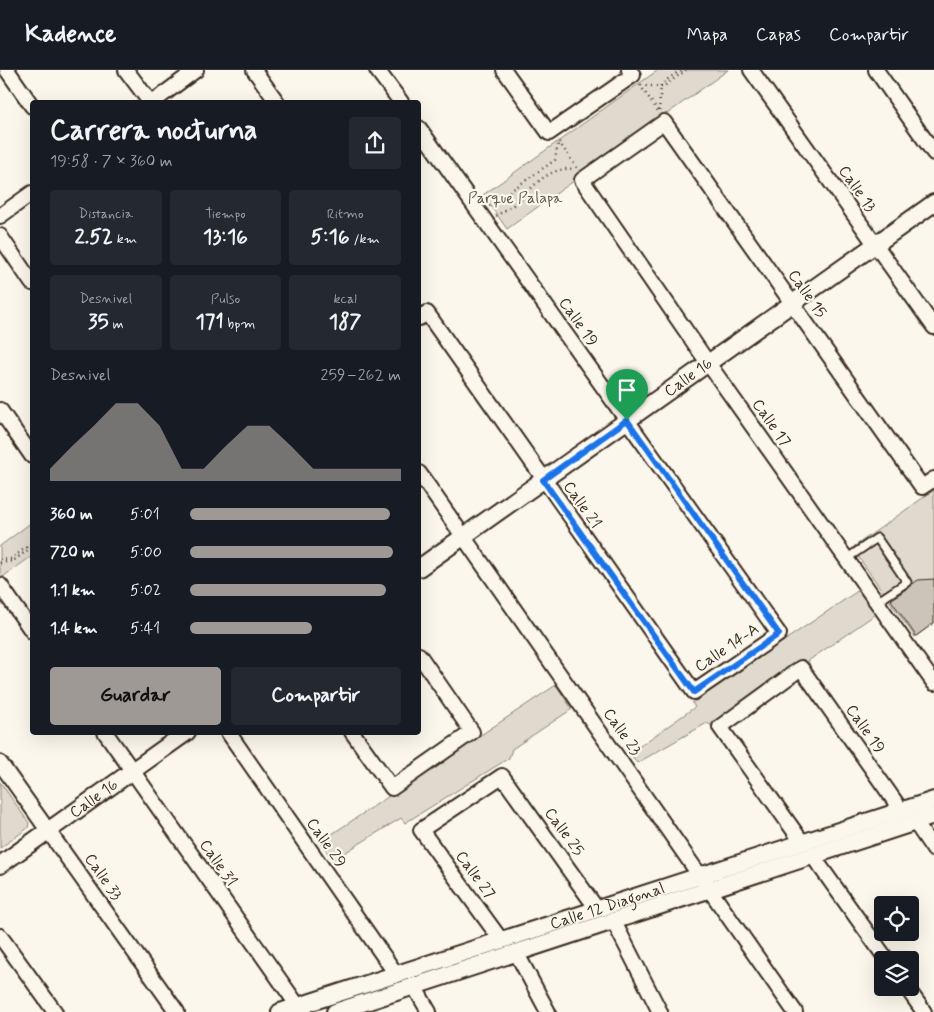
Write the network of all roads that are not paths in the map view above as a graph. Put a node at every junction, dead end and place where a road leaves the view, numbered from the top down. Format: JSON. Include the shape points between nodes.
{"nodes":[{"id":1,"x":7,"y":70,"type":"edge"},
{"id":2,"x":126,"y":70,"type":"edge"},
{"id":3,"x":196,"y":70,"type":"edge"},
{"id":4,"x":254,"y":70,"type":"edge"},
{"id":5,"x":378,"y":70,"type":"edge"},
{"id":6,"x":504,"y":70,"type":"edge"},
{"id":7,"x":751,"y":70,"type":"edge"},
{"id":8,"x":876,"y":70,"type":"edge"},
{"id":9,"x":634,"y":77,"type":"edge"},
{"id":10,"x":149,"y":100,"type":"edge"},
{"id":11,"x":154,"y":100,"type":"edge"},
{"id":12,"x":276,"y":100,"type":"edge"},
{"id":13,"x":400,"y":100,"type":"edge"},
{"id":14,"x":30,"y":103,"type":"edge"},
{"id":15,"x":662,"y":117,"type":"joint"},
{"id":16,"x":421,"y":131,"type":"edge"},
{"id":17,"x":934,"y":153,"type":"edge"},
{"id":18,"x":30,"y":194,"type":"edge"},
{"id":19,"x":934,"y":203,"type":"edge"},
{"id":20,"x":0,"y":216,"type":"edge"},
{"id":21,"x":0,"y":236,"type":"edge"},
{"id":22,"x":875,"y":245,"type":"junction"},
{"id":23,"x":30,"y":280,"type":"edge"},
{"id":24,"x":792,"y":303,"type":"junction"},
{"id":25,"x":423,"y":315,"type":"edge"},
{"id":26,"x":934,"y":327,"type":"edge"},
{"id":27,"x":708,"y":364,"type":"junction"},
{"id":28,"x":0,"y":410,"type":"edge"},
{"id":29,"x":627,"y":420,"type":"junction"},
{"id":30,"x":30,"y":453,"type":"edge"},
{"id":31,"x":421,"y":476,"type":"edge"},
{"id":32,"x":934,"y":479,"type":"edge"},
{"id":33,"x":543,"y":480,"type":"junction"},
{"id":34,"x":464,"y":536,"type":"junction"},
{"id":35,"x":846,"y":559,"type":"junction"},
{"id":36,"x":421,"y":567,"type":"edge"},
{"id":37,"x":0,"y":585,"type":"edge"},
{"id":38,"x":877,"y":602,"type":"junction"},
{"id":39,"x":30,"y":628,"type":"edge"},
{"id":40,"x":779,"y":634,"type":"joint"},
{"id":41,"x":421,"y":658,"type":"edge"},
{"id":42,"x":934,"y":683,"type":"edge"},
{"id":43,"x":694,"y":692,"type":"joint"},
{"id":44,"x":107,"y":735,"type":"edge"},
{"id":45,"x":183,"y":735,"type":"edge"},
{"id":46,"x":230,"y":735,"type":"edge"},
{"id":47,"x":354,"y":735,"type":"edge"},
{"id":48,"x":0,"y":764,"type":"edge"},
{"id":49,"x":132,"y":772,"type":"junction"},
{"id":50,"x":934,"y":800,"type":"edge"},
{"id":51,"x":901,"y":810,"type":"junction"},
{"id":52,"x":934,"y":816,"type":"edge"},
{"id":53,"x":914,"y":822,"type":"junction"},
{"id":54,"x":421,"y":830,"type":"joint"},
{"id":55,"x":49,"y":831,"type":"junction"},
{"id":56,"x":807,"y":849,"type":"junction"},
{"id":57,"x":934,"y":850,"type":"edge"},
{"id":58,"x":0,"y":865,"type":"edge"},
{"id":59,"x":706,"y":882,"type":"junction"},
{"id":60,"x":597,"y":909,"type":"junction"},
{"id":61,"x":613,"y":920,"type":"junction"},
{"id":62,"x":0,"y":936,"type":"edge"},
{"id":63,"x":501,"y":940,"type":"junction"},
{"id":64,"x":881,"y":951,"type":"edge"},
{"id":65,"x":516,"y":952,"type":"junction"},
{"id":66,"x":396,"y":974,"type":"junction"},
{"id":67,"x":414,"y":986,"type":"junction"},
{"id":68,"x":913,"y":996,"type":"edge"},
{"id":69,"x":302,"y":1009,"type":"edge"},
{"id":70,"x":55,"y":1012,"type":"edge"},
{"id":71,"x":176,"y":1012,"type":"edge"},
{"id":72,"x":280,"y":1012,"type":"edge"},
{"id":73,"x":335,"y":1012,"type":"edge"},
{"id":74,"x":429,"y":1012,"type":"edge"},
{"id":75,"x":548,"y":1012,"type":"edge"},
{"id":76,"x":660,"y":1012,"type":"edge"},
{"id":77,"x":795,"y":1012,"type":"edge"},
{"id":78,"x":924,"y":1012,"type":"edge"}],
"edges":[{"from":1,"to":14,"type":"street"},
{"from":2,"to":10,"type":"street"},
{"from":3,"to":11,"type":"street"},
{"from":4,"to":12,"type":"street"},
{"from":5,"to":13,"type":"street"},
{"from":6,"to":9,"type":"street","via":[[554,137]]},
{"from":7,"to":22,"type":"street","name":"Calle 13"},
{"from":8,"to":17,"type":"street"},
{"from":15,"to":24,"type":"street","name":"Calle 15"},
{"from":15,"to":27,"type":"street","name":"Calle 17","via":[[580,175]]},
{"from":16,"to":29,"type":"street","name":"Calle 19"},
{"from":18,"to":20,"type":"street"},
{"from":19,"to":22,"type":"street","name":"Calle 16"},
{"from":21,"to":23,"type":"street"},
{"from":22,"to":24,"type":"street","name":"Calle 16"},
{"from":22,"to":26,"type":"street","name":"Calle 13"},
{"from":24,"to":27,"type":"street","name":"Calle 16"},
{"from":24,"to":32,"type":"street","name":"Calle 15","via":[[922,487]]},
{"from":25,"to":33,"type":"street","name":"Calle 21"},
{"from":27,"to":29,"type":"street","name":"Calle 16"},
{"from":27,"to":35,"type":"street","name":"Calle 17"},
{"from":28,"to":30,"type":"street"},
{"from":29,"to":33,"type":"street","name":"Calle 16"},
{"from":29,"to":40,"type":"street","name":"Calle 19"},
{"from":31,"to":34,"type":"street","name":"Calle 23"},
{"from":33,"to":34,"type":"street","name":"Calle 16"},
{"from":33,"to":43,"type":"street","name":"Calle 21"},
{"from":34,"to":36,"type":"street","name":"Calle 16"},
{"from":34,"to":59,"type":"street","name":"Calle 23"},
{"from":35,"to":38,"type":"street","name":"Calle 17"},
{"from":35,"to":38,"type":"lane","via":[[877,538],[907,582]]},
{"from":37,"to":39,"type":"street"},
{"from":38,"to":42,"type":"street","name":"Calle 17"},
{"from":40,"to":43,"type":"street","name":"Calle 14-A"},
{"from":41,"to":47,"type":"street","via":[[472,732],[392,788]]},
{"from":44,"to":49,"type":"street","name":"Calle 31"},
{"from":45,"to":49,"type":"street","name":"Calle 16"},
{"from":46,"to":66,"type":"street","name":"Calle 29"},
{"from":48,"to":55,"type":"street","name":"Calle 33"},
{"from":49,"to":55,"type":"street","name":"Calle 16"},
{"from":49,"to":69,"type":"street","name":"Calle 31"},
{"from":50,"to":51,"type":"street","name":"Calle 12 Diagonal"},
{"from":51,"to":56,"type":"street","name":"Calle 12 Diagonal"},
{"from":51,"to":56,"type":"street","name":"Calle 19","via":[[801,668],[720,727]]},
{"from":52,"to":53,"type":"street","name":"Calle 12 Diagonal"},
{"from":53,"to":56,"type":"street","name":"Calle 12 Diagonal"},
{"from":53,"to":57,"type":"street"},
{"from":54,"to":60,"type":"street","name":"Calle 25","via":[[502,776]]},
{"from":54,"to":63,"type":"street","name":"Calle 27"},
{"from":55,"to":58,"type":"street","name":"Calle 16"},
{"from":55,"to":71,"type":"street","name":"Calle 33"},
{"from":56,"to":59,"type":"street","name":"Calle 12 Diagonal"},
{"from":56,"to":64,"type":"street"},
{"from":59,"to":60,"type":"street","name":"Calle 12 Diagonal"},
{"from":59,"to":61,"type":"street","name":"Calle 12 Diagonal"},
{"from":59,"to":77,"type":"street","name":"Calle 23"},
{"from":60,"to":63,"type":"street","name":"Calle 12 Diagonal"},
{"from":61,"to":65,"type":"street","name":"Calle 12 Diagonal"},
{"from":61,"to":76,"type":"street"},
{"from":62,"to":70,"type":"street"},
{"from":63,"to":66,"type":"street","name":"Calle 12 Diagonal"},
{"from":65,"to":67,"type":"street","name":"Calle 12 Diagonal"},
{"from":65,"to":75,"type":"street"},
{"from":66,"to":69,"type":"street","name":"Calle 12 Diagonal"},
{"from":67,"to":73,"type":"street","name":"Calle 12 Diagonal"},
{"from":67,"to":74,"type":"street"},
{"from":68,"to":78,"type":"street"},
{"from":69,"to":72,"type":"street","name":"Calle 12 Diagonal"}]}
